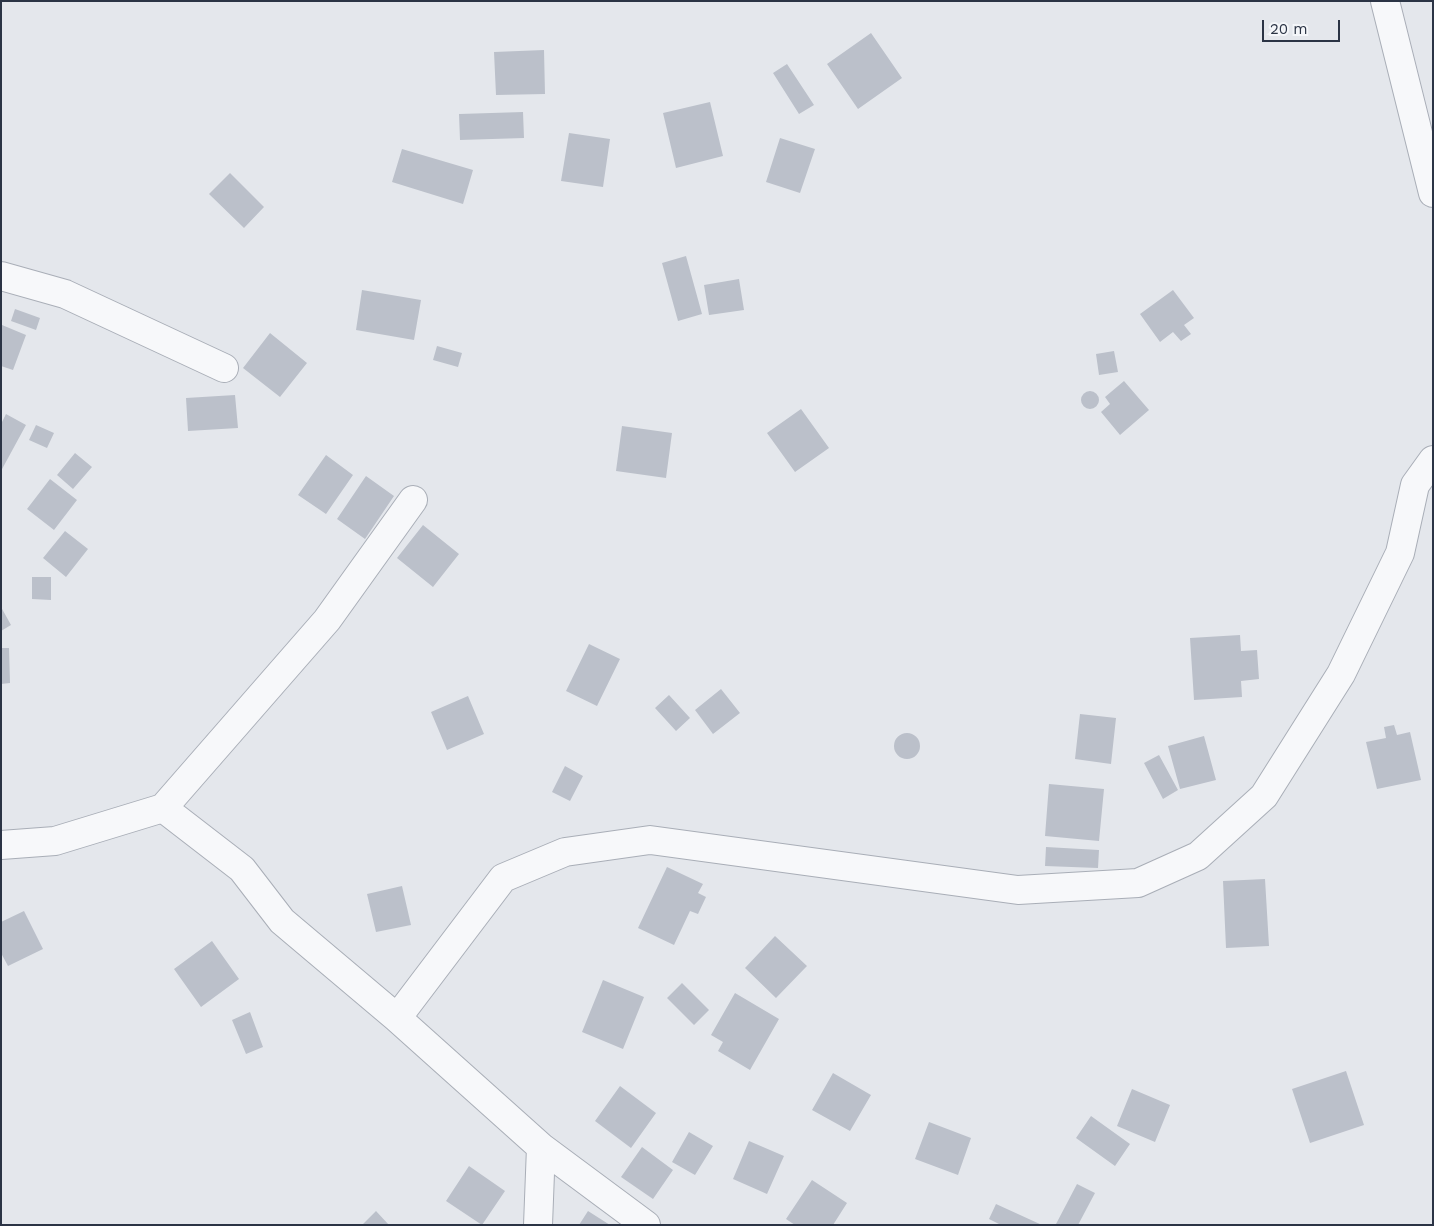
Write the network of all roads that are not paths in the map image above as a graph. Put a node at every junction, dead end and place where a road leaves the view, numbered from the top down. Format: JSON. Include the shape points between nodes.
{"nodes":[{"id":1,"x":1385,"y":1,"type":"edge"},
{"id":2,"x":1424,"y":115,"type":"edge"},
{"id":3,"x":1433,"y":194,"type":"edge"},
{"id":4,"x":1,"y":276,"type":"edge"},
{"id":5,"x":224,"y":368,"type":"dead end"},
{"id":6,"x":1433,"y":460,"type":"edge"},
{"id":7,"x":413,"y":500,"type":"dead end"},
{"id":8,"x":163,"y":808,"type":"junction"},
{"id":9,"x":1,"y":846,"type":"edge"},
{"id":10,"x":397,"y":1018,"type":"junction"},
{"id":11,"x":541,"y":1147,"type":"junction"},
{"id":12,"x":538,"y":1225,"type":"edge"},
{"id":13,"x":646,"y":1225,"type":"edge"}],
"edges":[{"from":1,"to":2,"type":"street"},
{"from":2,"to":3,"type":"street"},
{"from":4,"to":5,"type":"street","via":[[65,294]]},
{"from":6,"to":10,"type":"street","via":[[1415,485],[1400,553],[1341,674],[1264,796],[1198,856],[1138,883],[1018,890],[650,840],[565,852],[503,878]]},
{"from":7,"to":8,"type":"street","via":[[327,620]]},
{"from":8,"to":9,"type":"street","via":[[55,841]]},
{"from":8,"to":10,"type":"street","via":[[242,869],[282,921]]},
{"from":10,"to":11,"type":"street"},
{"from":11,"to":12,"type":"street"},
{"from":11,"to":13,"type":"street"}]}
